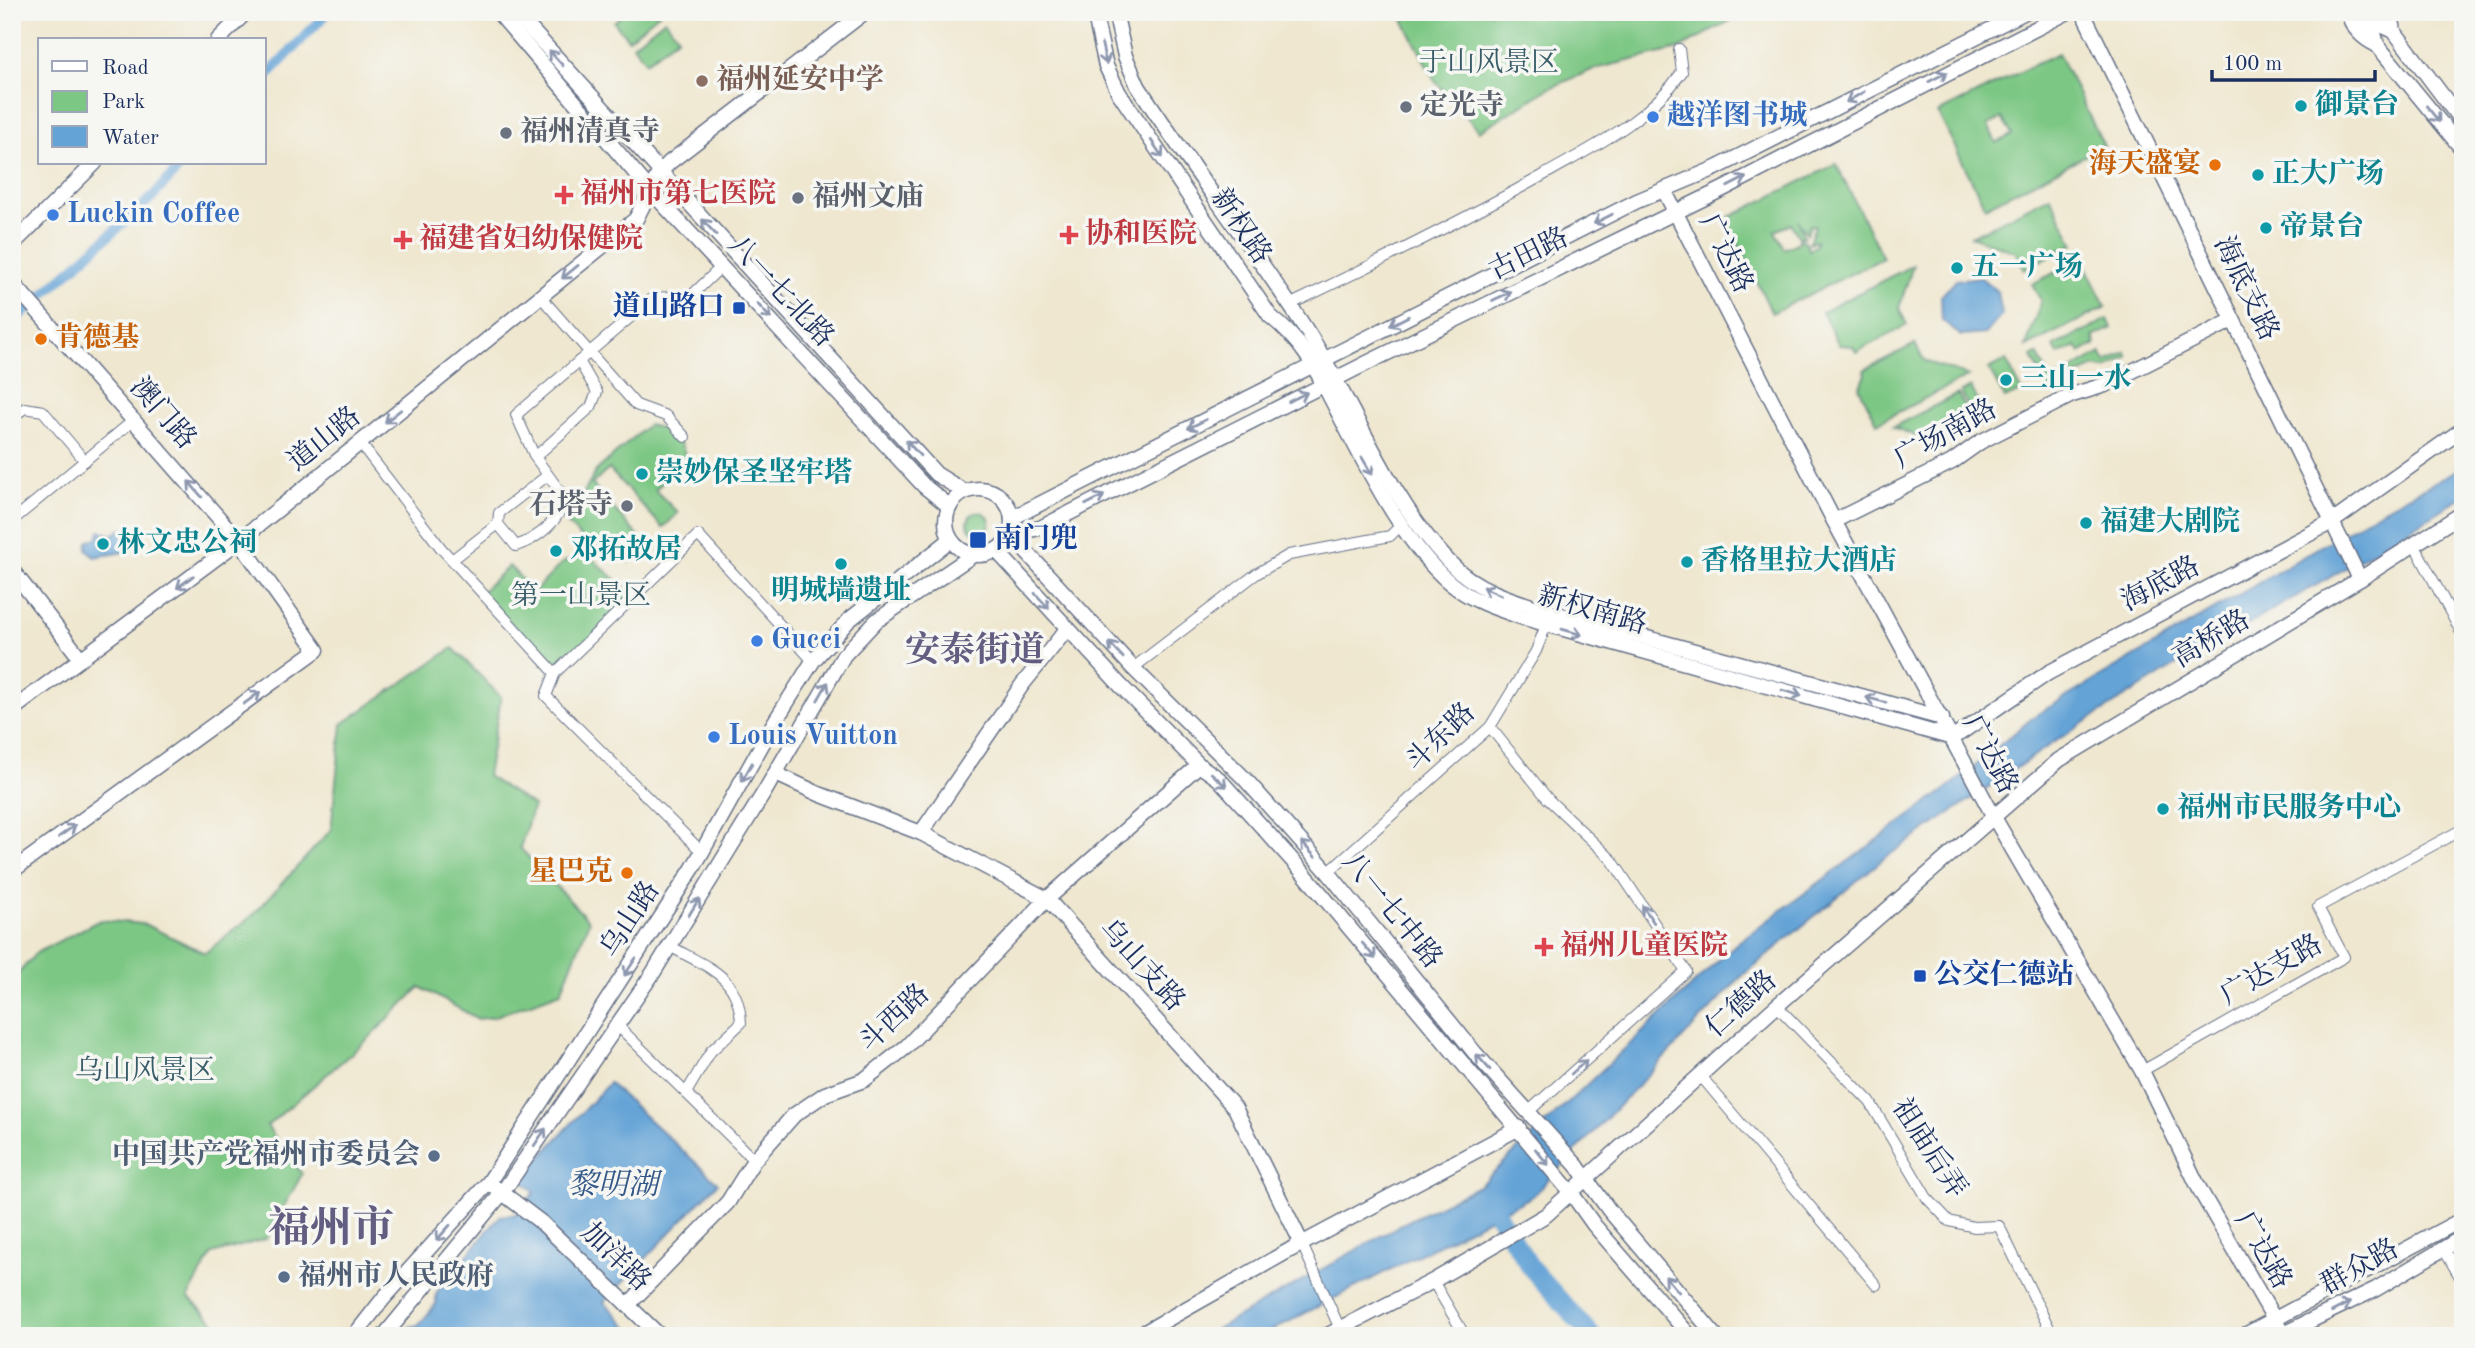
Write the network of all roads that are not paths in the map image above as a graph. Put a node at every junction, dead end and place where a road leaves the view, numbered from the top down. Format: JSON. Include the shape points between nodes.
{"nodes":[{"id":1,"x":246,"y":12,"type":"edge"},
{"id":2,"x":498,"y":12,"type":"edge"},
{"id":3,"x":515,"y":12,"type":"edge"},
{"id":4,"x":865,"y":12,"type":"edge"},
{"id":5,"x":1094,"y":12,"type":"edge"},
{"id":6,"x":1115,"y":12,"type":"edge"},
{"id":7,"x":2025,"y":12,"type":"edge"},
{"id":8,"x":2068,"y":12,"type":"edge"},
{"id":9,"x":2348,"y":12,"type":"edge"},
{"id":10,"x":2354,"y":12,"type":"edge"},
{"id":11,"x":2372,"y":12,"type":"edge"},
{"id":12,"x":2385,"y":12,"type":"edge"},
{"id":13,"x":2086,"y":19,"type":"dead end"},
{"id":14,"x":2394,"y":31,"type":"junction"},
{"id":15,"x":220,"y":38,"type":"edge"},
{"id":16,"x":2376,"y":45,"type":"junction"},
{"id":17,"x":1679,"y":49,"type":"dead end"},
{"id":18,"x":2463,"y":123,"type":"edge"},
{"id":19,"x":2463,"y":150,"type":"edge"},
{"id":20,"x":94,"y":164,"type":"edge"},
{"id":21,"x":659,"y":173,"type":"junction"},
{"id":22,"x":650,"y":190,"type":"junction"},
{"id":23,"x":1664,"y":190,"type":"junction"},
{"id":24,"x":1675,"y":211,"type":"junction"},
{"id":25,"x":12,"y":245,"type":"edge"},
{"id":26,"x":722,"y":266,"type":"junction"},
{"id":27,"x":12,"y":282,"type":"edge"},
{"id":28,"x":540,"y":296,"type":"junction"},
{"id":29,"x":1289,"y":305,"type":"junction"},
{"id":30,"x":2233,"y":320,"type":"junction"},
{"id":31,"x":588,"y":353,"type":"junction"},
{"id":32,"x":579,"y":361,"type":"junction"},
{"id":33,"x":1318,"y":362,"type":"junction"},
{"id":34,"x":1329,"y":382,"type":"junction"},
{"id":35,"x":12,"y":417,"type":"edge"},
{"id":36,"x":135,"y":419,"type":"junction"},
{"id":37,"x":2463,"y":429,"type":"edge"},
{"id":38,"x":685,"y":437,"type":"dead end"},
{"id":39,"x":360,"y":443,"type":"junction"},
{"id":40,"x":535,"y":457,"type":"junction"},
{"id":41,"x":85,"y":461,"type":"junction"},
{"id":42,"x":548,"y":475,"type":"junction"},
{"id":43,"x":965,"y":492,"type":"junction"},
{"id":44,"x":949,"y":506,"type":"junction"},
{"id":45,"x":2463,"y":513,"type":"edge"},
{"id":46,"x":1012,"y":519,"type":"junction"},
{"id":47,"x":12,"y":521,"type":"edge"},
{"id":48,"x":1834,"y":522,"type":"junction"},
{"id":49,"x":2332,"y":522,"type":"junction"},
{"id":50,"x":498,"y":524,"type":"junction"},
{"id":51,"x":1402,"y":524,"type":"junction"},
{"id":52,"x":1010,"y":534,"type":"junction"},
{"id":53,"x":950,"y":540,"type":"junction"},
{"id":54,"x":239,"y":541,"type":"junction"},
{"id":55,"x":2415,"y":546,"type":"junction"},
{"id":56,"x":996,"y":550,"type":"junction"},
{"id":57,"x":972,"y":555,"type":"junction"},
{"id":58,"x":452,"y":560,"type":"junction"},
{"id":59,"x":12,"y":570,"type":"edge"},
{"id":60,"x":2360,"y":579,"type":"junction"},
{"id":61,"x":1549,"y":618,"type":"junction"},
{"id":62,"x":1068,"y":629,"type":"junction"},
{"id":63,"x":2463,"y":636,"type":"edge"},
{"id":64,"x":81,"y":659,"type":"junction"},
{"id":65,"x":813,"y":661,"type":"junction"},
{"id":66,"x":1133,"y":668,"type":"junction"},
{"id":67,"x":555,"y":673,"type":"junction"},
{"id":68,"x":12,"y":710,"type":"edge"},
{"id":69,"x":1942,"y":718,"type":"junction"},
{"id":70,"x":1490,"y":727,"type":"junction"},
{"id":71,"x":1953,"y":738,"type":"junction"},
{"id":72,"x":1199,"y":765,"type":"junction"},
{"id":73,"x":776,"y":774,"type":"junction"},
{"id":74,"x":1995,"y":819,"type":"junction"},
{"id":75,"x":2463,"y":829,"type":"edge"},
{"id":76,"x":921,"y":833,"type":"junction"},
{"id":77,"x":702,"y":852,"type":"junction"},
{"id":78,"x":12,"y":871,"type":"edge"},
{"id":79,"x":1328,"y":872,"type":"junction"},
{"id":80,"x":1046,"y":899,"type":"junction"},
{"id":81,"x":670,"y":946,"type":"junction"},
{"id":82,"x":1777,"y":1006,"type":"junction"},
{"id":83,"x":616,"y":1024,"type":"junction"},
{"id":84,"x":2142,"y":1071,"type":"junction"},
{"id":85,"x":1700,"y":1075,"type":"junction"},
{"id":86,"x":686,"y":1093,"type":"junction"},
{"id":87,"x":1529,"y":1113,"type":"junction"},
{"id":88,"x":1519,"y":1128,"type":"junction"},
{"id":89,"x":754,"y":1160,"type":"junction"},
{"id":90,"x":1587,"y":1178,"type":"junction"},
{"id":91,"x":489,"y":1182,"type":"junction"},
{"id":92,"x":1569,"y":1190,"type":"junction"},
{"id":93,"x":502,"y":1193,"type":"junction"},
{"id":94,"x":2463,"y":1219,"type":"edge"},
{"id":95,"x":2463,"y":1237,"type":"edge"},
{"id":96,"x":1301,"y":1244,"type":"junction"},
{"id":97,"x":2443,"y":1248,"type":"junction"},
{"id":98,"x":1433,"y":1281,"type":"junction"},
{"id":99,"x":2463,"y":1282,"type":"edge"},
{"id":100,"x":1876,"y":1285,"type":"dead end"},
{"id":101,"x":628,"y":1305,"type":"junction"},
{"id":102,"x":2273,"y":1319,"type":"junction"},
{"id":103,"x":1333,"y":1332,"type":"edge"},
{"id":104,"x":2282,"y":1335,"type":"edge"},
{"id":105,"x":354,"y":1336,"type":"edge"},
{"id":106,"x":384,"y":1336,"type":"edge"},
{"id":107,"x":660,"y":1336,"type":"edge"},
{"id":108,"x":1138,"y":1336,"type":"edge"},
{"id":109,"x":1465,"y":1336,"type":"edge"},
{"id":110,"x":1690,"y":1336,"type":"edge"},
{"id":111,"x":1716,"y":1336,"type":"edge"},
{"id":112,"x":2053,"y":1336,"type":"edge"},
{"id":113,"x":2243,"y":1336,"type":"edge"}],
"edges":[{"from":1,"to":15,"type":"street"},
{"from":2,"to":22,"type":"street","name":"八一七北路"},
{"from":21,"to":3,"type":"street","one_way":true},
{"from":4,"to":21,"type":"street"},
{"from":5,"to":33,"type":"street","name":"新权路","one_way":true,"via":[[1106,66],[1119,93],[1270,316]]},
{"from":6,"to":29,"type":"street","name":"新权路","via":[[1125,56],[1138,86]]},
{"from":7,"to":23,"type":"street","name":"古田路","one_way":true},
{"from":24,"to":8,"type":"street","name":"古田路","one_way":true},
{"from":9,"to":16,"type":"street","via":[[2365,40]]},
{"from":10,"to":16,"type":"street","via":[[2374,33]]},
{"from":11,"to":14,"type":"street"},
{"from":12,"to":14,"type":"street"},
{"from":13,"to":30,"type":"street","name":"海底支路"},
{"from":14,"to":18,"type":"street"},
{"from":16,"to":19,"type":"street","one_way":true},
{"from":17,"to":29,"type":"street","via":[[1682,72],[1664,98],[1621,131],[1443,231]]},
{"from":20,"to":25,"type":"street"},
{"from":21,"to":22,"type":"street","name":"道山路"},
{"from":43,"to":21,"type":"street","one_way":true,"via":[[936,474]]},
{"from":22,"to":26,"type":"street","name":"八一七北路"},
{"from":22,"to":28,"type":"street","name":"道山路","one_way":true,"via":[[636,219]]},
{"from":23,"to":24,"type":"street","name":"广达路"},
{"from":23,"to":33,"type":"street","name":"古田路","one_way":true},
{"from":34,"to":24,"type":"street","name":"古田路","one_way":true},
{"from":24,"to":48,"type":"street","name":"广达路"},
{"from":26,"to":31,"type":"street","via":[[691,296],[653,298]]},
{"from":26,"to":44,"type":"street","name":"八一七北路","one_way":true,"via":[[924,486]]},
{"from":27,"to":36,"type":"street","name":"澳门路"},
{"from":28,"to":31,"type":"street"},
{"from":28,"to":39,"type":"street","name":"道山路","one_way":true},
{"from":29,"to":33,"type":"street","name":"新权路"},
{"from":30,"to":48,"type":"street","name":"广场南路","via":[[1980,442],[1952,462]]},
{"from":30,"to":49,"type":"street","name":"海底支路"},
{"from":31,"to":32,"type":"street"},
{"from":31,"to":38,"type":"street","via":[[636,405],[666,416]]},
{"from":32,"to":40,"type":"street","via":[[597,392],[591,407]]},
{"from":32,"to":40,"type":"street","via":[[516,415]]},
{"from":33,"to":34,"type":"street","name":"新权路"},
{"from":33,"to":46,"type":"street","name":"古田路","one_way":true},
{"from":34,"to":51,"type":"street","name":"新权南路","one_way":true},
{"from":52,"to":34,"type":"street","name":"古田路","one_way":true,"via":[[1040,528]]},
{"from":61,"to":34,"type":"street","name":"新权南路","one_way":true,"via":[[1488,590],[1447,560]]},
{"from":35,"to":41,"type":"street","via":[[25,408],[43,411]]},
{"from":36,"to":41,"type":"street"},
{"from":54,"to":36,"type":"street","name":"澳门路","one_way":true},
{"from":37,"to":49,"type":"street","name":"海底路"},
{"from":39,"to":54,"type":"street","name":"道山路"},
{"from":39,"to":58,"type":"street"},
{"from":40,"to":42,"type":"street"},
{"from":41,"to":47,"type":"street"},
{"from":42,"to":50,"type":"street","via":[[499,513]]},
{"from":42,"to":50,"type":"street","via":[[564,497],[558,518],[516,546]]},
{"from":43,"to":44,"type":"street"},
{"from":43,"to":46,"type":"street","via":[[986,489],[995,493],[1004,499]]},
{"from":44,"to":53,"type":"street"},
{"from":45,"to":55,"type":"street","name":"高桥路"},
{"from":46,"to":52,"type":"street"},
{"from":48,"to":69,"type":"street","name":"广达路"},
{"from":49,"to":60,"type":"street","name":"海底支路"},
{"from":49,"to":71,"type":"street","name":"海底路","via":[[2048,673]]},
{"from":50,"to":58,"type":"street"},
{"from":51,"to":61,"type":"street","name":"新权南路","via":[[1438,572],[1457,589],[1483,604]]},
{"from":51,"to":66,"type":"street","via":[[1390,536],[1289,555],[1256,573]]},
{"from":52,"to":56,"type":"street"},
{"from":66,"to":52,"type":"street","name":"八一七中路","one_way":true},
{"from":53,"to":57,"type":"street"},
{"from":53,"to":65,"type":"street","name":"乌山路","via":[[849,620]]},
{"from":54,"to":64,"type":"street","name":"道山路","one_way":true},
{"from":78,"to":54,"type":"street","name":"澳门路","one_way":true,"via":[[317,650]]},
{"from":55,"to":60,"type":"street","name":"高桥路"},
{"from":55,"to":63,"type":"street"},
{"from":56,"to":57,"type":"street"},
{"from":56,"to":62,"type":"street","name":"八一七中路","one_way":true},
{"from":73,"to":57,"type":"street","name":"乌山路","one_way":true,"via":[[844,656],[876,621]]},
{"from":58,"to":67,"type":"street"},
{"from":59,"to":64,"type":"street"},
{"from":60,"to":74,"type":"street","name":"高桥路","via":[[2059,760]]},
{"from":69,"to":61,"type":"street","name":"新权南路","one_way":true},
{"from":61,"to":70,"type":"street","name":"斗东路","via":[[1536,651]]},
{"from":61,"to":71,"type":"street","name":"新权南路","one_way":true},
{"from":62,"to":72,"type":"street","name":"八一七中路"},
{"from":62,"to":76,"type":"street","via":[[1022,685]]},
{"from":64,"to":68,"type":"street","name":"道山路"},
{"from":65,"to":67,"type":"street","via":[[698,535]]},
{"from":65,"to":77,"type":"street","name":"乌山路","one_way":true},
{"from":79,"to":66,"type":"street","name":"八一七中路","one_way":true,"via":[[1245,779]]},
{"from":67,"to":77,"type":"street","via":[[546,696]]},
{"from":69,"to":71,"type":"street","name":"广达路"},
{"from":70,"to":79,"type":"street","name":"斗东路"},
{"from":87,"to":70,"type":"street","one_way":true,"via":[[1686,971],[1612,860],[1548,799]]},
{"from":71,"to":74,"type":"street","name":"广达路"},
{"from":72,"to":80,"type":"street","name":"斗西路"},
{"from":72,"to":88,"type":"street","name":"八一七中路","one_way":true,"via":[[1219,779],[1301,870]]},
{"from":73,"to":76,"type":"street","name":"乌山支路"},
{"from":81,"to":73,"type":"street","name":"乌山路","one_way":true},
{"from":74,"to":82,"type":"street","name":"仁德路"},
{"from":74,"to":84,"type":"street","name":"广达路"},
{"from":75,"to":84,"type":"street","name":"广达支路","via":[[2318,907],[2344,957]]},
{"from":76,"to":80,"type":"street","name":"乌山支路"},
{"from":77,"to":91,"type":"street","name":"乌山路","one_way":true},
{"from":87,"to":79,"type":"street","name":"八一七中路","one_way":true},
{"from":80,"to":89,"type":"street","name":"斗西路","via":[[906,1047],[864,1080],[808,1104]]},
{"from":80,"to":96,"type":"street","name":"乌山支路","via":[[1235,1108]]},
{"from":81,"to":83,"type":"street","name":"乌山路"},
{"from":81,"to":86,"type":"street","via":[[731,982],[741,1004],[741,1023],[711,1051]]},
{"from":82,"to":85,"type":"street","name":"仁德路"},
{"from":82,"to":112,"type":"street","name":"祖庙后弄","via":[[1870,1102],[1927,1198],[1949,1221],[1999,1226]]},
{"from":83,"to":86,"type":"street"},
{"from":93,"to":83,"type":"street","name":"乌山路","one_way":true},
{"from":84,"to":102,"type":"street","name":"广达路","via":[[2200,1192]]},
{"from":85,"to":90,"type":"street","name":"仁德路"},
{"from":85,"to":100,"type":"street"},
{"from":86,"to":89,"type":"street"},
{"from":87,"to":90,"type":"street","name":"八一七中路"},
{"from":88,"to":92,"type":"street","name":"八一七中路","one_way":true},
{"from":88,"to":96,"type":"street"},
{"from":89,"to":101,"type":"street","name":"斗西路","via":[[728,1202]]},
{"from":90,"to":92,"type":"street","name":"仁德路"},
{"from":111,"to":90,"type":"street","name":"八一七中路","one_way":true},
{"from":91,"to":93,"type":"street","name":"加洋路"},
{"from":91,"to":105,"type":"street","name":"乌山路","one_way":true},
{"from":92,"to":98,"type":"street","name":"仁德路","via":[[1524,1230]]},
{"from":92,"to":110,"type":"street","name":"八一七中路"},
{"from":93,"to":101,"type":"street","name":"加洋路","via":[[523,1206]]},
{"from":93,"to":106,"type":"street","name":"乌山路"},
{"from":94,"to":102,"type":"street"},
{"from":95,"to":97,"type":"street","name":"群众路"},
{"from":96,"to":103,"type":"street","name":"乌山支路"},
{"from":96,"to":108,"type":"street"},
{"from":97,"to":99,"type":"street"},
{"from":104,"to":97,"type":"street","name":"群众路","one_way":true,"via":[[2376,1289]]},
{"from":98,"to":103,"type":"street"},
{"from":98,"to":109,"type":"street"},
{"from":101,"to":107,"type":"street","name":"加洋路"},
{"from":102,"to":104,"type":"street","name":"广达路"},
{"from":102,"to":113,"type":"street"}]}
